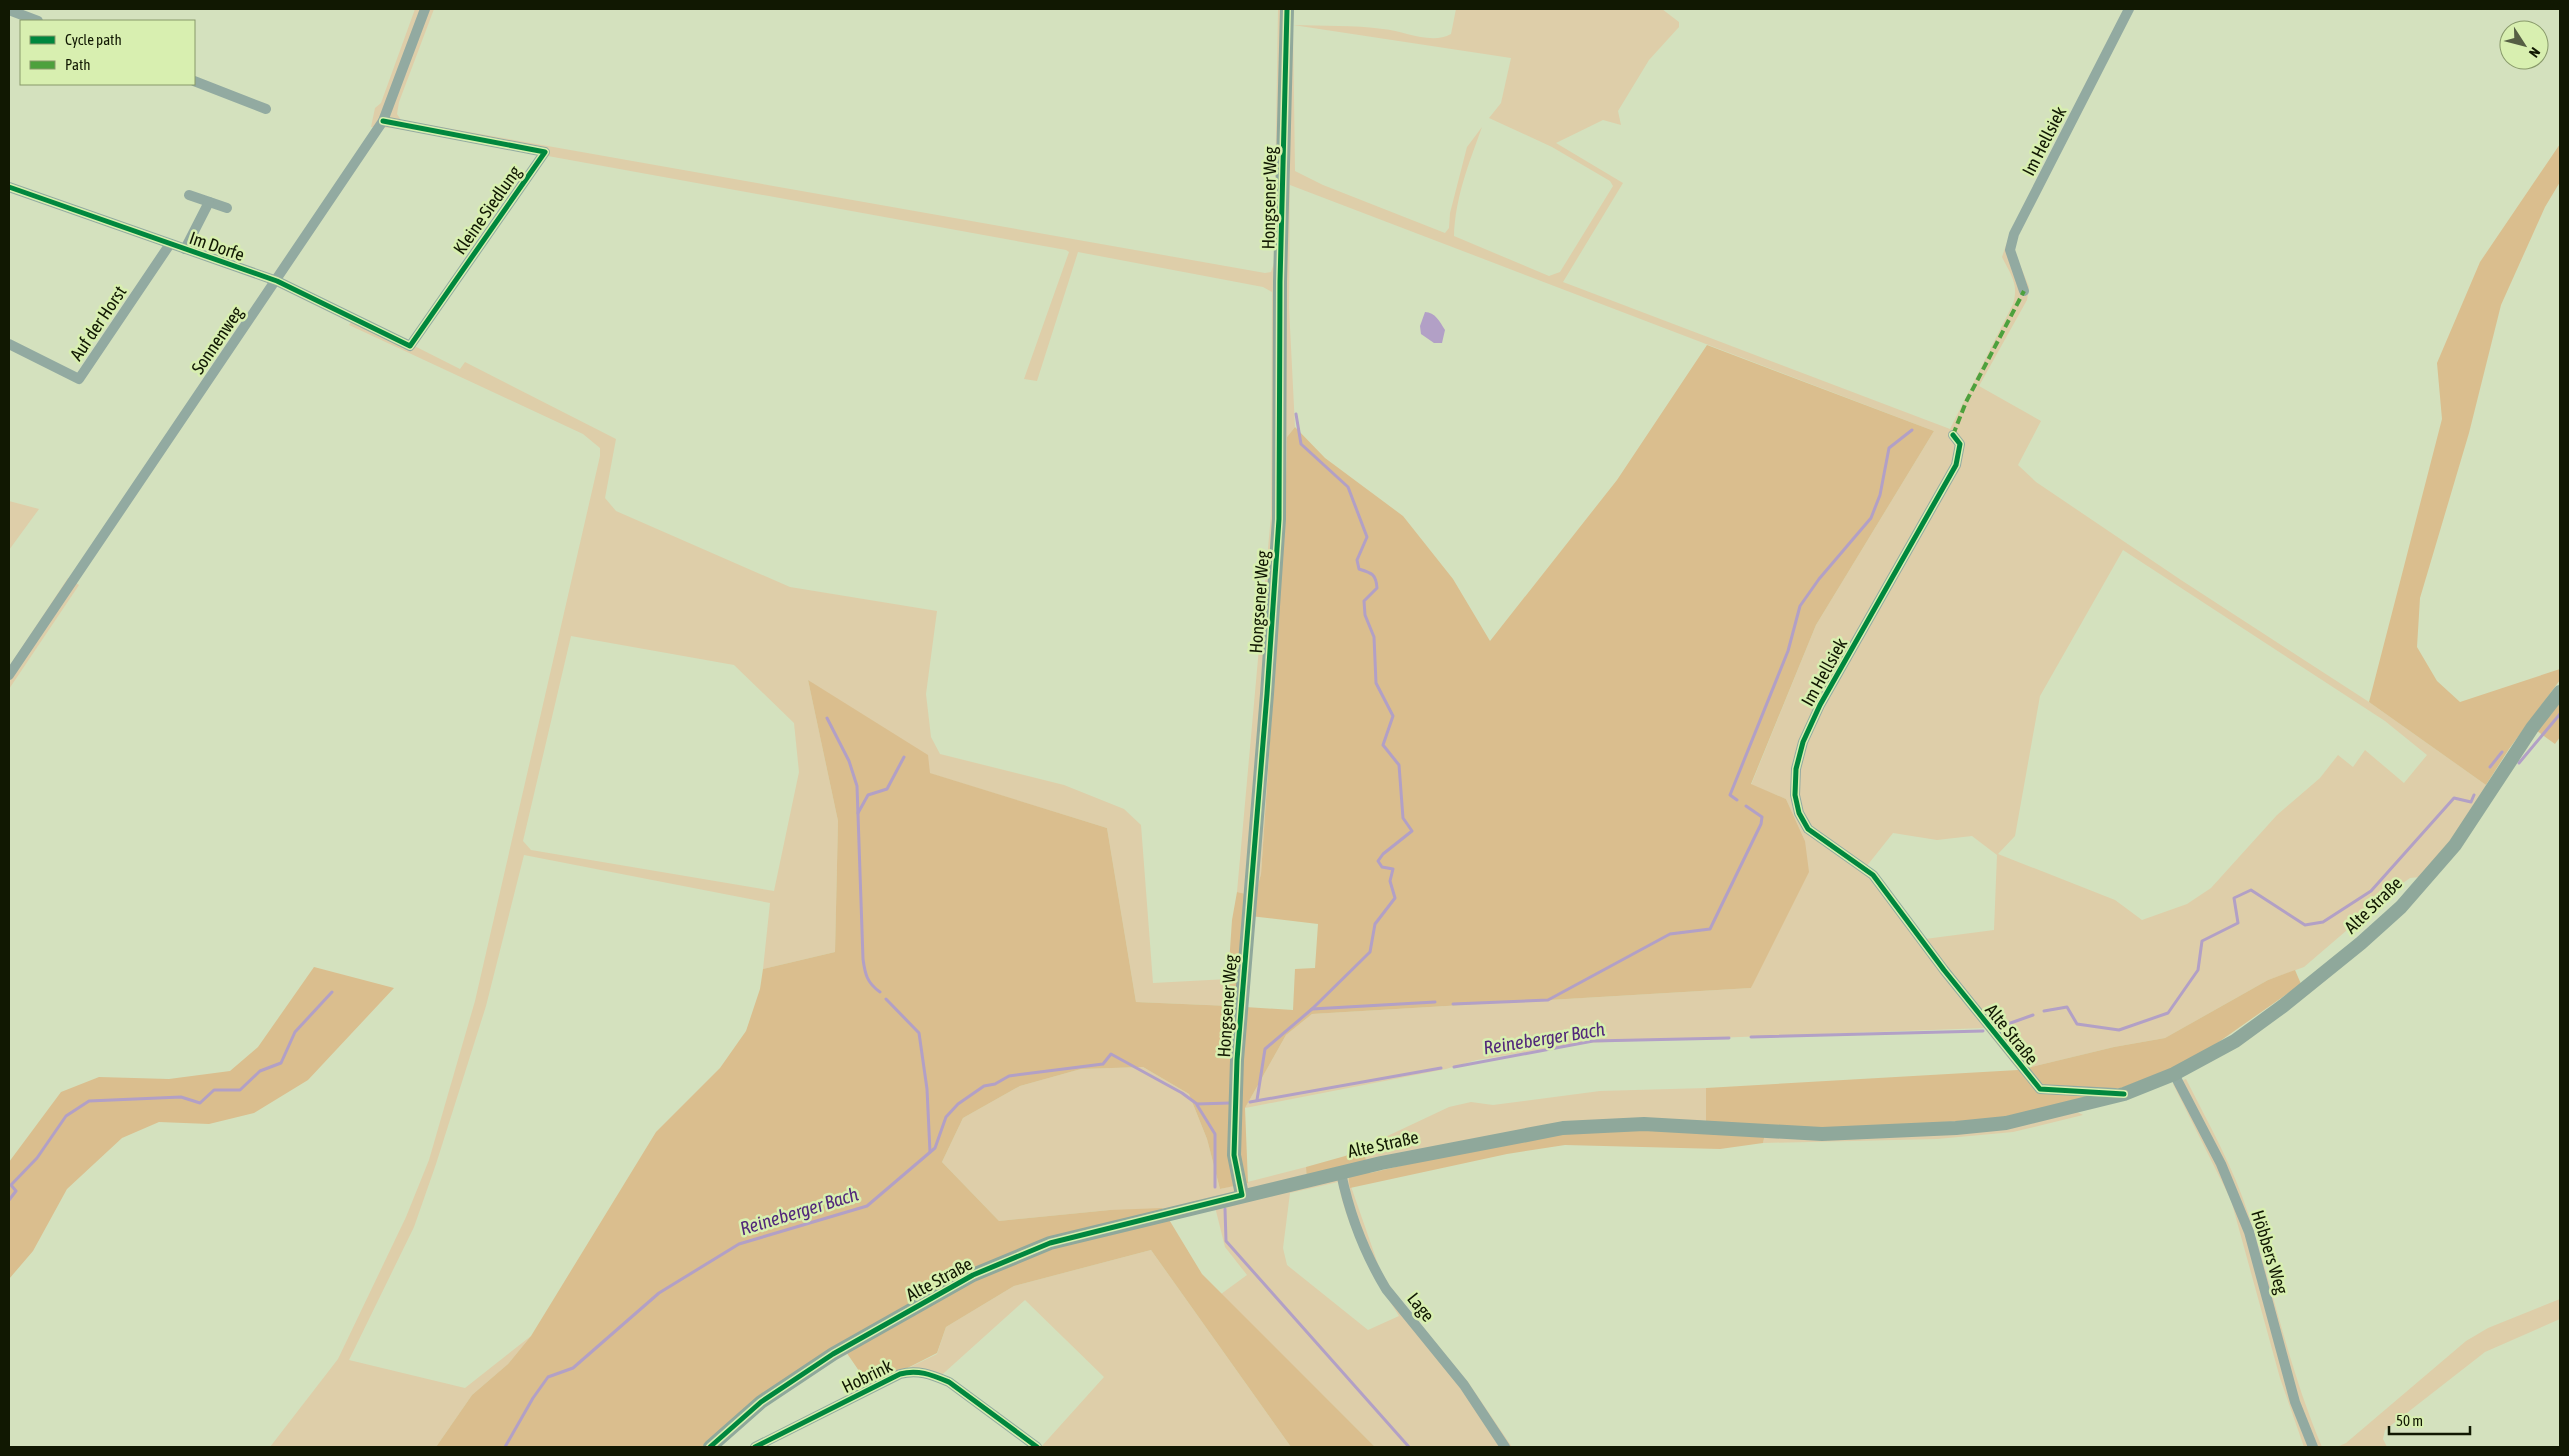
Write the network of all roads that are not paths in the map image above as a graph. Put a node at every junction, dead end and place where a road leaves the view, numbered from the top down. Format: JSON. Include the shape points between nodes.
{"nodes":[{"id":1,"x":425,"y":9,"type":"edge"},
{"id":2,"x":1287,"y":9,"type":"edge"},
{"id":3,"x":2129,"y":9,"type":"edge"},
{"id":4,"x":9,"y":10,"type":"edge"},
{"id":5,"x":35,"y":20,"type":"edge"},
{"id":6,"x":195,"y":81,"type":"edge"},
{"id":7,"x":266,"y":109,"type":"dead end"},
{"id":8,"x":383,"y":121,"type":"junction"},
{"id":9,"x":9,"y":187,"type":"edge"},
{"id":10,"x":189,"y":195,"type":"dead end"},
{"id":11,"x":209,"y":202,"type":"junction"},
{"id":12,"x":227,"y":208,"type":"dead end"},
{"id":13,"x":170,"y":244,"type":"junction"},
{"id":14,"x":185,"y":250,"type":"junction"},
{"id":15,"x":277,"y":281,"type":"junction"},
{"id":16,"x":2024,"y":291,"type":"dead end"},
{"id":17,"x":9,"y":344,"type":"edge"},
{"id":18,"x":410,"y":346,"type":"joint"},
{"id":19,"x":1953,"y":435,"type":"dead end"},
{"id":20,"x":9,"y":675,"type":"edge"},
{"id":21,"x":2560,"y":692,"type":"edge"},
{"id":22,"x":1913,"y":929,"type":"joint"},
{"id":23,"x":2174,"y":1074,"type":"junction"},
{"id":24,"x":2124,"y":1094,"type":"junction"},
{"id":25,"x":1341,"y":1173,"type":"junction"},
{"id":26,"x":1242,"y":1195,"type":"junction"},
{"id":27,"x":710,"y":1447,"type":"edge"},
{"id":28,"x":755,"y":1447,"type":"edge"},
{"id":29,"x":1036,"y":1447,"type":"edge"},
{"id":30,"x":1504,"y":1447,"type":"edge"},
{"id":31,"x":2313,"y":1447,"type":"edge"}],
"edges":[{"from":1,"to":8,"type":"street","name":"Sonnenweg"},
{"from":2,"to":26,"type":"main road","name":"Hongsener Weg","via":[[1278,520],[1267,694],[1236,1060],[1234,1155]]},
{"from":3,"to":16,"type":"street","name":"Im Hellsiek","via":[[2014,234],[2010,250]]},
{"from":4,"to":5,"type":"street"},
{"from":6,"to":7,"type":"street"},
{"from":8,"to":15,"type":"street","name":"Sonnenweg"},
{"from":8,"to":18,"type":"street","name":"Kleine Siedlung","via":[[545,152]]},
{"from":9,"to":13,"type":"street","name":"Im Dorfe"},
{"from":10,"to":11,"type":"street"},
{"from":11,"to":12,"type":"street"},
{"from":11,"to":14,"type":"street","name":"Im Dorfe"},
{"from":13,"to":14,"type":"street","name":"Im Dorfe"},
{"from":13,"to":17,"type":"street","name":"Auf der Horst","via":[[79,379]]},
{"from":14,"to":15,"type":"street","name":"Im Dorfe"},
{"from":15,"to":18,"type":"street","name":"Im Dorfe"},
{"from":15,"to":20,"type":"street","name":"Sonnenweg"},
{"from":19,"to":22,"type":"street","name":"Im Hellsiek","via":[[1960,444],[1956,465],[1820,705],[1803,742],[1796,769],[1795,795],[1799,813],[1808,829],[1873,876]]},
{"from":21,"to":23,"type":"main road","name":"Alte Straße","via":[[2532,728],[2455,845],[2401,907],[2283,1006],[2235,1040]]},
{"from":22,"to":24,"type":"street","name":"Alte Straße","via":[[2040,1089]]},
{"from":23,"to":24,"type":"main road","name":"Alte Straße"},
{"from":23,"to":31,"type":"street","name":"Höbbers Weg","via":[[2221,1164],[2249,1232],[2294,1402]]},
{"from":24,"to":25,"type":"main road","name":"Alte Straße","via":[[2006,1123],[1946,1129],[1822,1134],[1644,1124],[1563,1128]]},
{"from":25,"to":26,"type":"main road","name":"Alte Straße"},
{"from":25,"to":30,"type":"street","name":"Lage","via":[[1346,1199],[1386,1289],[1464,1385]]},
{"from":26,"to":27,"type":"main road","name":"Alte Straße","via":[[1050,1243],[973,1275],[833,1354],[761,1402]]},
{"from":28,"to":29,"type":"street","name":"Hobrink","via":[[900,1374],[912,1371],[949,1382]]}]}
